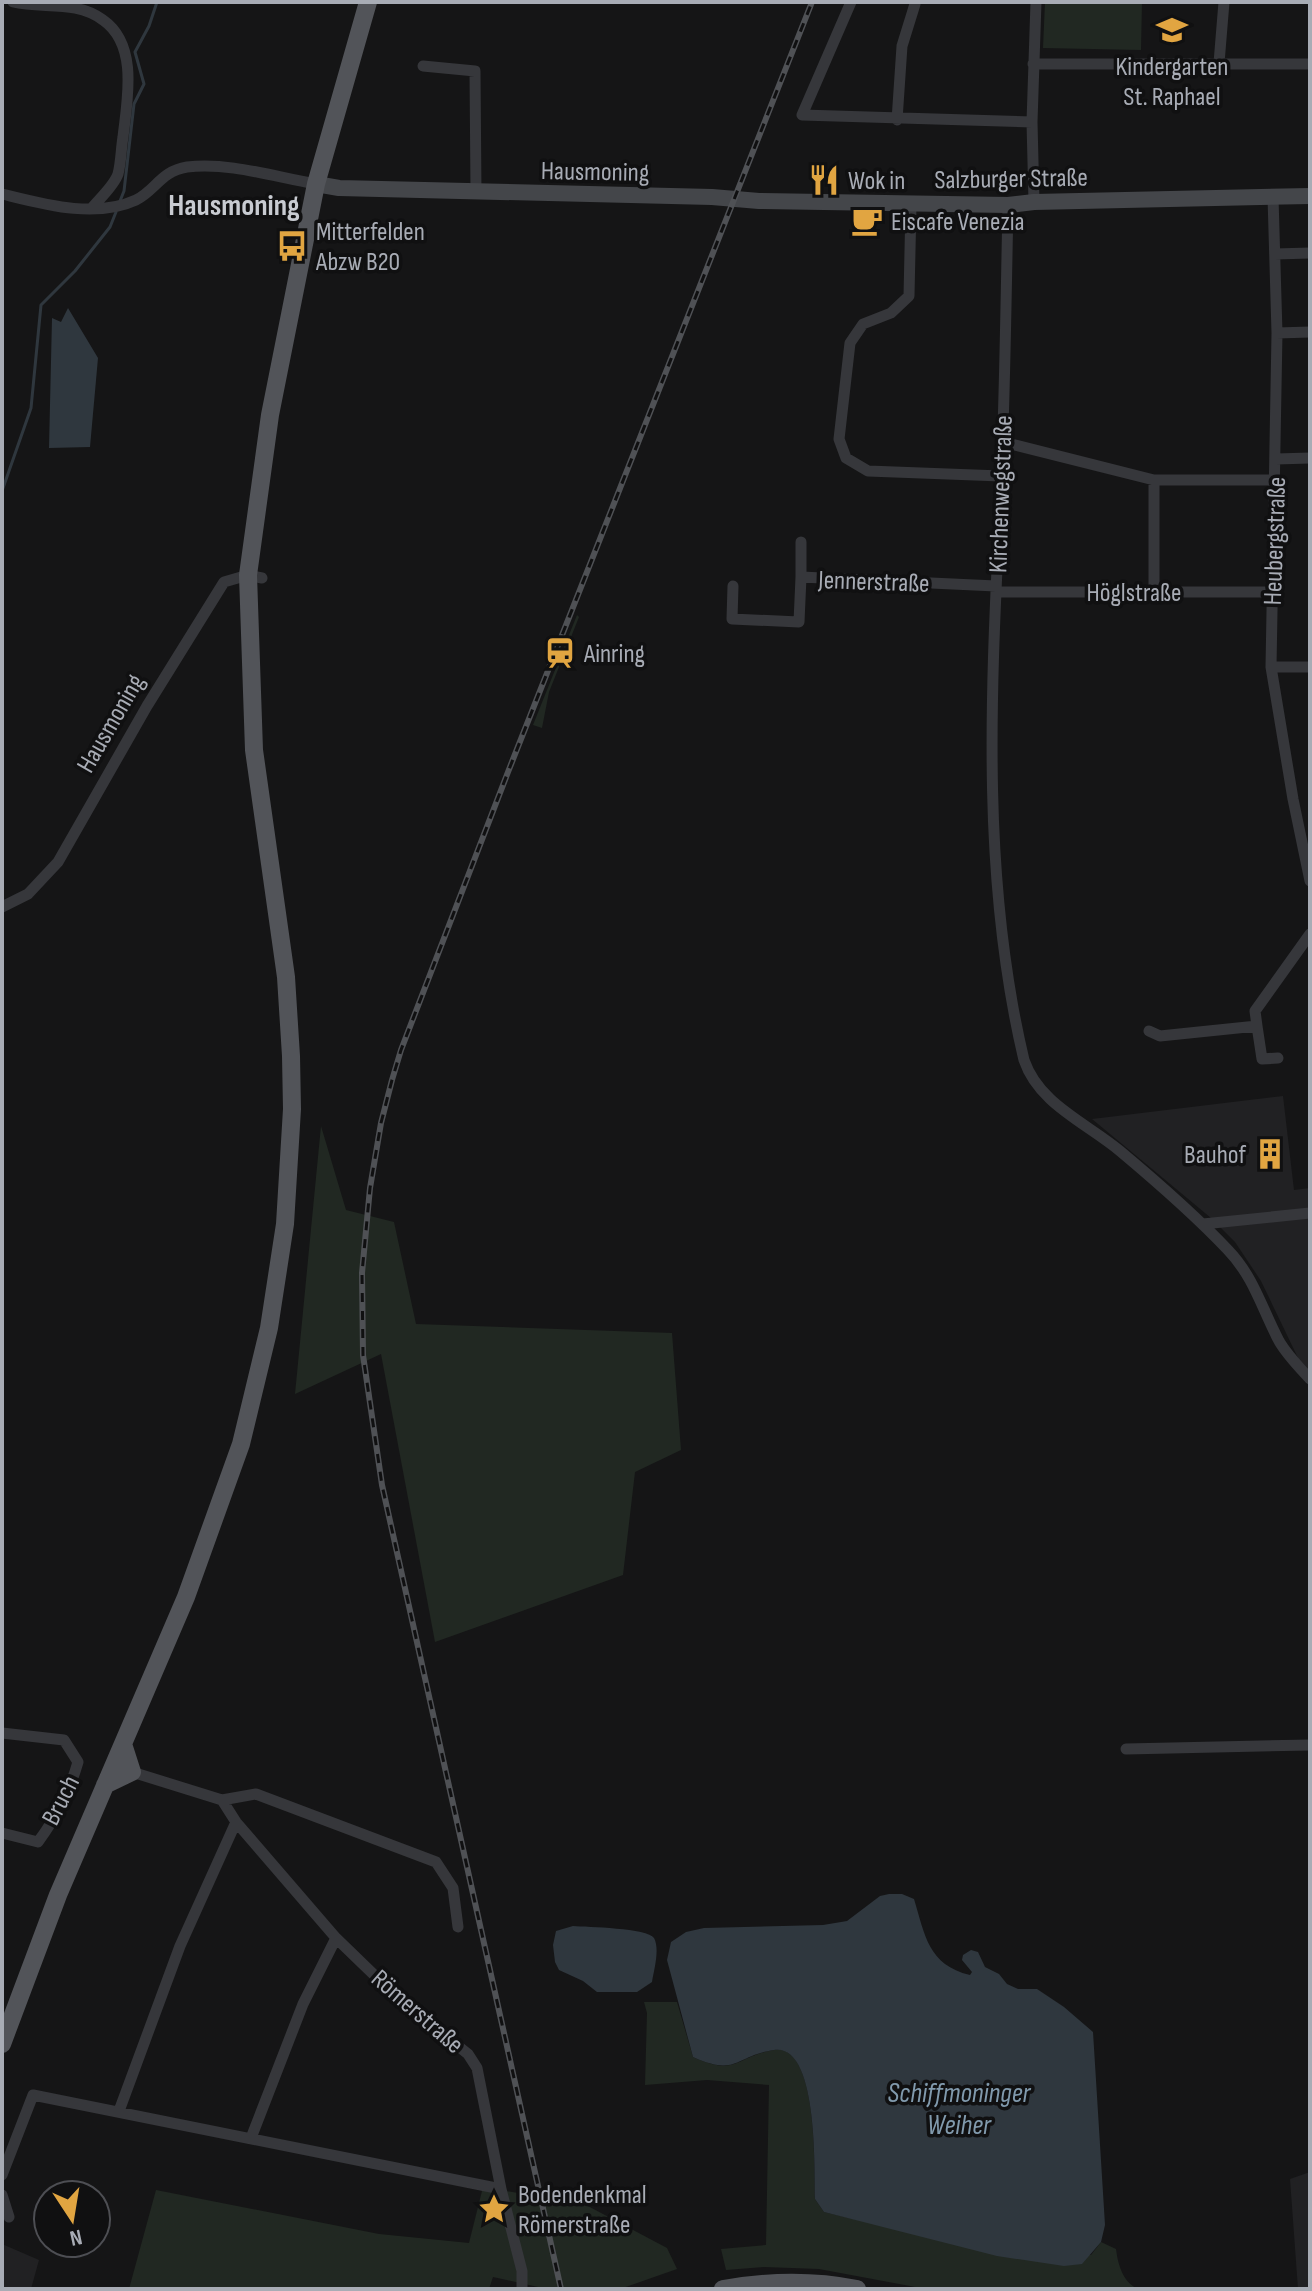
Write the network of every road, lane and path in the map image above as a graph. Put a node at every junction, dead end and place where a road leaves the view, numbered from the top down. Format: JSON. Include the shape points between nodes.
{"nodes":[{"id":1,"x":13,"y":2,"type":"edge"},
{"id":2,"x":368,"y":2,"type":"edge"},
{"id":3,"x":851,"y":2,"type":"edge"},
{"id":4,"x":1036,"y":2,"type":"edge"},
{"id":5,"x":1224,"y":2,"type":"edge"},
{"id":6,"x":915,"y":4,"type":"dead end"},
{"id":7,"x":1219,"y":63,"type":"junction"},
{"id":8,"x":1033,"y":64,"type":"junction"},
{"id":9,"x":1310,"y":64,"type":"edge"},
{"id":10,"x":423,"y":66,"type":"dead end"},
{"id":11,"x":897,"y":120,"type":"junction"},
{"id":12,"x":1032,"y":122,"type":"junction"},
{"id":13,"x":316,"y":184,"type":"junction"},
{"id":14,"x":476,"y":193,"type":"junction"},
{"id":15,"x":2,"y":194,"type":"edge"},
{"id":16,"x":1310,"y":196,"type":"edge"},
{"id":17,"x":712,"y":197,"type":"joint"},
{"id":18,"x":1273,"y":197,"type":"junction"},
{"id":19,"x":1034,"y":202,"type":"junction"},
{"id":20,"x":911,"y":205,"type":"junction"},
{"id":21,"x":1008,"y":205,"type":"junction"},
{"id":22,"x":91,"y":209,"type":"junction"},
{"id":23,"x":1310,"y":253,"type":"edge"},
{"id":24,"x":1275,"y":254,"type":"junction"},
{"id":25,"x":1310,"y":332,"type":"edge"},
{"id":26,"x":1277,"y":333,"type":"junction"},
{"id":27,"x":1003,"y":442,"type":"junction"},
{"id":28,"x":1310,"y":458,"type":"edge"},
{"id":29,"x":1276,"y":459,"type":"junction"},
{"id":30,"x":1001,"y":476,"type":"junction"},
{"id":31,"x":1154,"y":480,"type":"junction"},
{"id":32,"x":1275,"y":480,"type":"junction"},
{"id":33,"x":801,"y":542,"type":"dead end"},
{"id":34,"x":255,"y":576,"type":"junction"},
{"id":35,"x":801,"y":577,"type":"junction"},
{"id":36,"x":733,"y":586,"type":"dead end"},
{"id":37,"x":996,"y":589,"type":"junction"},
{"id":38,"x":1154,"y":592,"type":"junction"},
{"id":39,"x":1271,"y":592,"type":"junction"},
{"id":40,"x":1271,"y":667,"type":"junction"},
{"id":41,"x":1310,"y":667,"type":"edge"},
{"id":42,"x":1310,"y":881,"type":"edge"},
{"id":43,"x":2,"y":907,"type":"edge"},
{"id":44,"x":1310,"y":934,"type":"edge"},
{"id":45,"x":1257,"y":1026,"type":"junction"},
{"id":46,"x":1149,"y":1031,"type":"dead end"},
{"id":47,"x":1278,"y":1058,"type":"dead end"},
{"id":48,"x":1310,"y":1213,"type":"edge"},
{"id":49,"x":1203,"y":1224,"type":"junction"},
{"id":50,"x":1310,"y":1379,"type":"edge"},
{"id":51,"x":2,"y":1733,"type":"edge"},
{"id":52,"x":123,"y":1744,"type":"junction"},
{"id":53,"x":1310,"y":1745,"type":"edge"},
{"id":54,"x":1126,"y":1749,"type":"dead end"},
{"id":55,"x":132,"y":1772,"type":"junction"},
{"id":56,"x":105,"y":1785,"type":"junction"},
{"id":57,"x":222,"y":1800,"type":"junction"},
{"id":58,"x":236,"y":1822,"type":"junction"},
{"id":59,"x":2,"y":1833,"type":"edge"},
{"id":60,"x":458,"y":1927,"type":"dead end"},
{"id":61,"x":336,"y":1938,"type":"junction"},
{"id":62,"x":2,"y":2044,"type":"edge"},
{"id":63,"x":119,"y":2111,"type":"junction"},
{"id":64,"x":251,"y":2138,"type":"junction"},
{"id":65,"x":2,"y":2175,"type":"edge"},
{"id":66,"x":501,"y":2189,"type":"junction"},
{"id":67,"x":2,"y":2195,"type":"edge"},
{"id":68,"x":9,"y":2217,"type":"dead end"},
{"id":69,"x":522,"y":2289,"type":"edge"},
{"id":70,"x":723,"y":2289,"type":"edge"},
{"id":71,"x":857,"y":2289,"type":"edge"}],
"edges":[{"from":1,"to":22,"type":"street","via":[[86,11],[105,21],[124,51],[128,94],[117,176]]},
{"from":2,"to":13,"type":"main road"},
{"from":3,"to":11,"type":"street","via":[[802,115]]},
{"from":4,"to":8,"type":"street"},
{"from":5,"to":7,"type":"street"},
{"from":6,"to":11,"type":"street","via":[[902,46]]},
{"from":7,"to":8,"type":"street"},
{"from":7,"to":9,"type":"street"},
{"from":8,"to":12,"type":"street"},
{"from":10,"to":14,"type":"street","via":[[475,71]]},
{"from":11,"to":12,"type":"street"},
{"from":12,"to":19,"type":"street"},
{"from":13,"to":14,"type":"street","name":"Hausmoning"},
{"from":13,"to":22,"type":"street","via":[[255,171],[185,167],[160,178],[139,199]]},
{"from":13,"to":34,"type":"main road","via":[[263,456]]},
{"from":14,"to":17,"type":"street","name":"Hausmoning"},
{"from":15,"to":22,"type":"street"},
{"from":16,"to":18,"type":"street","name":"Salzburger Straße"},
{"from":17,"to":20,"type":"street","name":"Salzburger Straße"},
{"from":18,"to":19,"type":"street","name":"Salzburger Straße"},
{"from":18,"to":24,"type":"street","name":"Heubergstraße"},
{"from":19,"to":21,"type":"street","name":"Salzburger Straße"},
{"from":20,"to":21,"type":"street","name":"Salzburger Straße"},
{"from":20,"to":30,"type":"street","via":[[909,296],[891,313],[863,324],[850,343],[839,439],[846,458],[868,471]]},
{"from":21,"to":27,"type":"street","name":"Kirchenwegstraße"},
{"from":23,"to":24,"type":"street"},
{"from":24,"to":26,"type":"street","name":"Heubergstraße"},
{"from":25,"to":26,"type":"street"},
{"from":26,"to":29,"type":"street","name":"Heubergstraße"},
{"from":27,"to":30,"type":"street","name":"Kirchenwegstraße"},
{"from":27,"to":31,"type":"street"},
{"from":28,"to":29,"type":"street"},
{"from":29,"to":32,"type":"street","name":"Heubergstraße"},
{"from":30,"to":37,"type":"street","name":"Kirchenwegstraße"},
{"from":31,"to":32,"type":"street"},
{"from":31,"to":38,"type":"street"},
{"from":32,"to":39,"type":"street","name":"Heubergstraße"},
{"from":33,"to":35,"type":"street"},
{"from":34,"to":43,"type":"street","name":"Hausmoning","via":[[224,582],[58,862],[28,894]]},
{"from":34,"to":52,"type":"main road","via":[[254,750],[286,977],[292,1109],[285,1224],[269,1328],[241,1444],[186,1597]]},
{"from":35,"to":36,"type":"street","name":"Jennerstraße","via":[[799,622],[732,619]]},
{"from":35,"to":37,"type":"street","name":"Jennerstraße"},
{"from":37,"to":38,"type":"street","name":"Höglstraße"},
{"from":37,"to":49,"type":"street","name":"Kirchenwegstraße","via":[[993,860],[1018,1034],[1030,1077],[1043,1094],[1119,1150]]},
{"from":38,"to":39,"type":"street","name":"Höglstraße"},
{"from":39,"to":40,"type":"street","name":"Heubergstraße"},
{"from":40,"to":41,"type":"street"},
{"from":40,"to":42,"type":"street","name":"Heubergstraße"},
{"from":44,"to":45,"type":"street","via":[[1255,1011]]},
{"from":45,"to":46,"type":"street","via":[[1160,1036]]},
{"from":45,"to":47,"type":"street","via":[[1262,1059]]},
{"from":48,"to":49,"type":"street"},
{"from":49,"to":50,"type":"street","name":"Kirchenwegstraße","via":[[1250,1277],[1282,1346]]},
{"from":51,"to":59,"type":"street","name":"Bruch","via":[[64,1740],[78,1762],[70,1793],[38,1842]]},
{"from":52,"to":55,"type":"main road"},
{"from":52,"to":56,"type":"main road"},
{"from":53,"to":54,"type":"street"},
{"from":55,"to":56,"type":"main road"},
{"from":55,"to":57,"type":"street"},
{"from":56,"to":62,"type":"main road"},
{"from":57,"to":58,"type":"street","name":"Römerstraße"},
{"from":57,"to":60,"type":"street","via":[[256,1794],[436,1862],[453,1888]]},
{"from":58,"to":61,"type":"street","name":"Römerstraße"},
{"from":58,"to":63,"type":"street","via":[[180,1946]]},
{"from":61,"to":64,"type":"street","via":[[303,2004]]},
{"from":61,"to":66,"type":"street","name":"Römerstraße","via":[[399,1999],[468,2054],[477,2068]]},
{"from":63,"to":64,"type":"street"},
{"from":63,"to":65,"type":"street","via":[[33,2095]]},
{"from":64,"to":66,"type":"street"},
{"from":66,"to":69,"type":"street","name":"Römerstraße"},
{"from":67,"to":68,"type":"street"},
{"from":70,"to":71,"type":"main road","via":[[789,2282]]}]}
